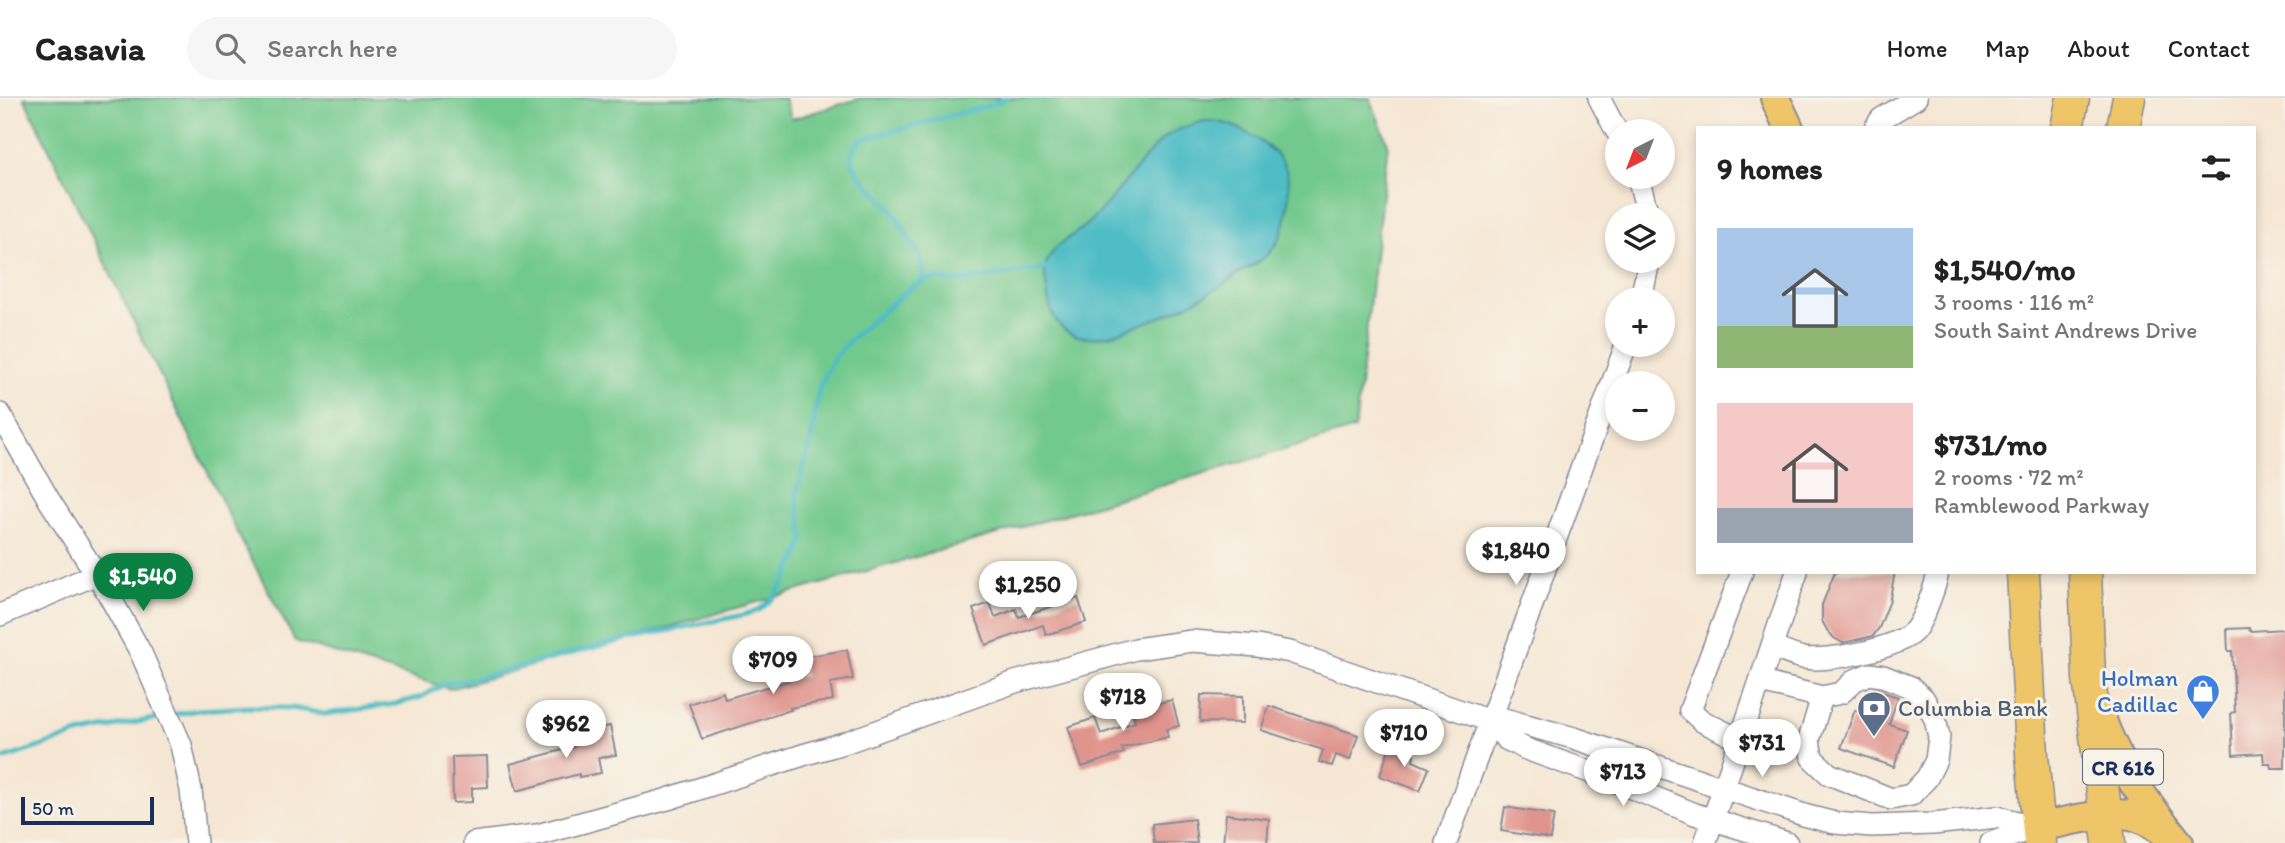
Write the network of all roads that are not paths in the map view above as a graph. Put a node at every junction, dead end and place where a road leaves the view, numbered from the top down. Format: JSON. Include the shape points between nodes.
{"nodes":[{"id":1,"x":1599,"y":98,"type":"edge"},
{"id":2,"x":1775,"y":98,"type":"edge"},
{"id":3,"x":1916,"y":98,"type":"edge"},
{"id":4,"x":2073,"y":98,"type":"edge"},
{"id":5,"x":2129,"y":98,"type":"edge"},
{"id":6,"x":1610,"y":119,"type":"edge"},
{"id":7,"x":1788,"y":126,"type":"edge"},
{"id":8,"x":1876,"y":126,"type":"edge"},
{"id":9,"x":2067,"y":126,"type":"edge"},
{"id":10,"x":2123,"y":126,"type":"edge"},
{"id":11,"x":1622,"y":357,"type":"edge"},
{"id":12,"x":0,"y":415,"type":"edge"},
{"id":13,"x":97,"y":574,"type":"junction"},
{"id":14,"x":1741,"y":574,"type":"edge"},
{"id":15,"x":1796,"y":574,"type":"edge"},
{"id":16,"x":1937,"y":574,"type":"edge"},
{"id":17,"x":2022,"y":574,"type":"edge"},
{"id":18,"x":2084,"y":578,"type":"edge"},
{"id":19,"x":0,"y":615,"type":"edge"},
{"id":20,"x":1772,"y":647,"type":"junction"},
{"id":21,"x":2089,"y":678,"type":"junction"},
{"id":22,"x":1761,"y":682,"type":"junction"},
{"id":23,"x":1822,"y":697,"type":"junction"},
{"id":24,"x":1490,"y":721,"type":"junction"},
{"id":25,"x":1740,"y":740,"type":"junction"},
{"id":26,"x":1724,"y":789,"type":"junction"},
{"id":27,"x":1807,"y":816,"type":"junction"},
{"id":28,"x":1713,"y":820,"type":"junction"},
{"id":29,"x":2107,"y":829,"type":"edge"},
{"id":30,"x":2039,"y":835,"type":"edge"},
{"id":31,"x":195,"y":843,"type":"edge"},
{"id":32,"x":474,"y":843,"type":"edge"},
{"id":33,"x":1446,"y":843,"type":"edge"},
{"id":34,"x":1705,"y":843,"type":"edge"},
{"id":35,"x":1787,"y":843,"type":"edge"},
{"id":36,"x":1800,"y":843,"type":"edge"},
{"id":37,"x":1991,"y":843,"type":"edge"},
{"id":38,"x":2178,"y":843,"type":"edge"}],
"edges":[{"from":1,"to":6,"type":"street"},
{"from":2,"to":7,"type":"main road"},
{"from":3,"to":8,"type":"street"},
{"from":4,"to":9,"type":"highway"},
{"from":5,"to":10,"type":"highway"},
{"from":11,"to":24,"type":"street"},
{"from":12,"to":13,"type":"street"},
{"from":13,"to":19,"type":"street"},
{"from":13,"to":31,"type":"street","via":[[141,653],[181,745],[191,790]]},
{"from":14,"to":25,"type":"street","via":[[1690,709],[1702,722]]},
{"from":15,"to":20,"type":"street"},
{"from":16,"to":20,"type":"street","via":[[1918,625],[1903,639],[1827,659],[1803,658]]},
{"from":17,"to":30,"type":"highway"},
{"from":18,"to":21,"type":"highway"},
{"from":20,"to":22,"type":"street"},
{"from":21,"to":29,"type":"highway"},
{"from":21,"to":38,"type":"main road","number":"CR 616","via":[[2119,761]]},
{"from":22,"to":23,"type":"street"},
{"from":22,"to":25,"type":"street"},
{"from":23,"to":23,"type":"street","via":[[1841,693],[1869,674],[1911,687],[1924,699],[1939,737],[1936,760],[1927,778],[1911,795],[1891,799],[1829,775],[1811,758],[1809,740]]},
{"from":24,"to":26,"type":"street","via":[[1504,719],[1562,734]]},
{"from":24,"to":28,"type":"street","via":[[1506,739],[1525,750]]},
{"from":24,"to":32,"type":"street","via":[[1290,652],[1192,641],[1136,649],[1015,682],[844,743],[570,827]]},
{"from":24,"to":33,"type":"street"},
{"from":25,"to":26,"type":"street"},
{"from":26,"to":27,"type":"street"},
{"from":26,"to":28,"type":"street"},
{"from":27,"to":30,"type":"street","via":[[1872,827],[1997,817]]},
{"from":27,"to":36,"type":"street"},
{"from":28,"to":34,"type":"street"},
{"from":28,"to":35,"type":"street"},
{"from":29,"to":30,"type":"main road","number":"CR 616"},
{"from":29,"to":38,"type":"main road","number":"CR 616","via":[[2129,814]]},
{"from":30,"to":37,"type":"street"}]}
